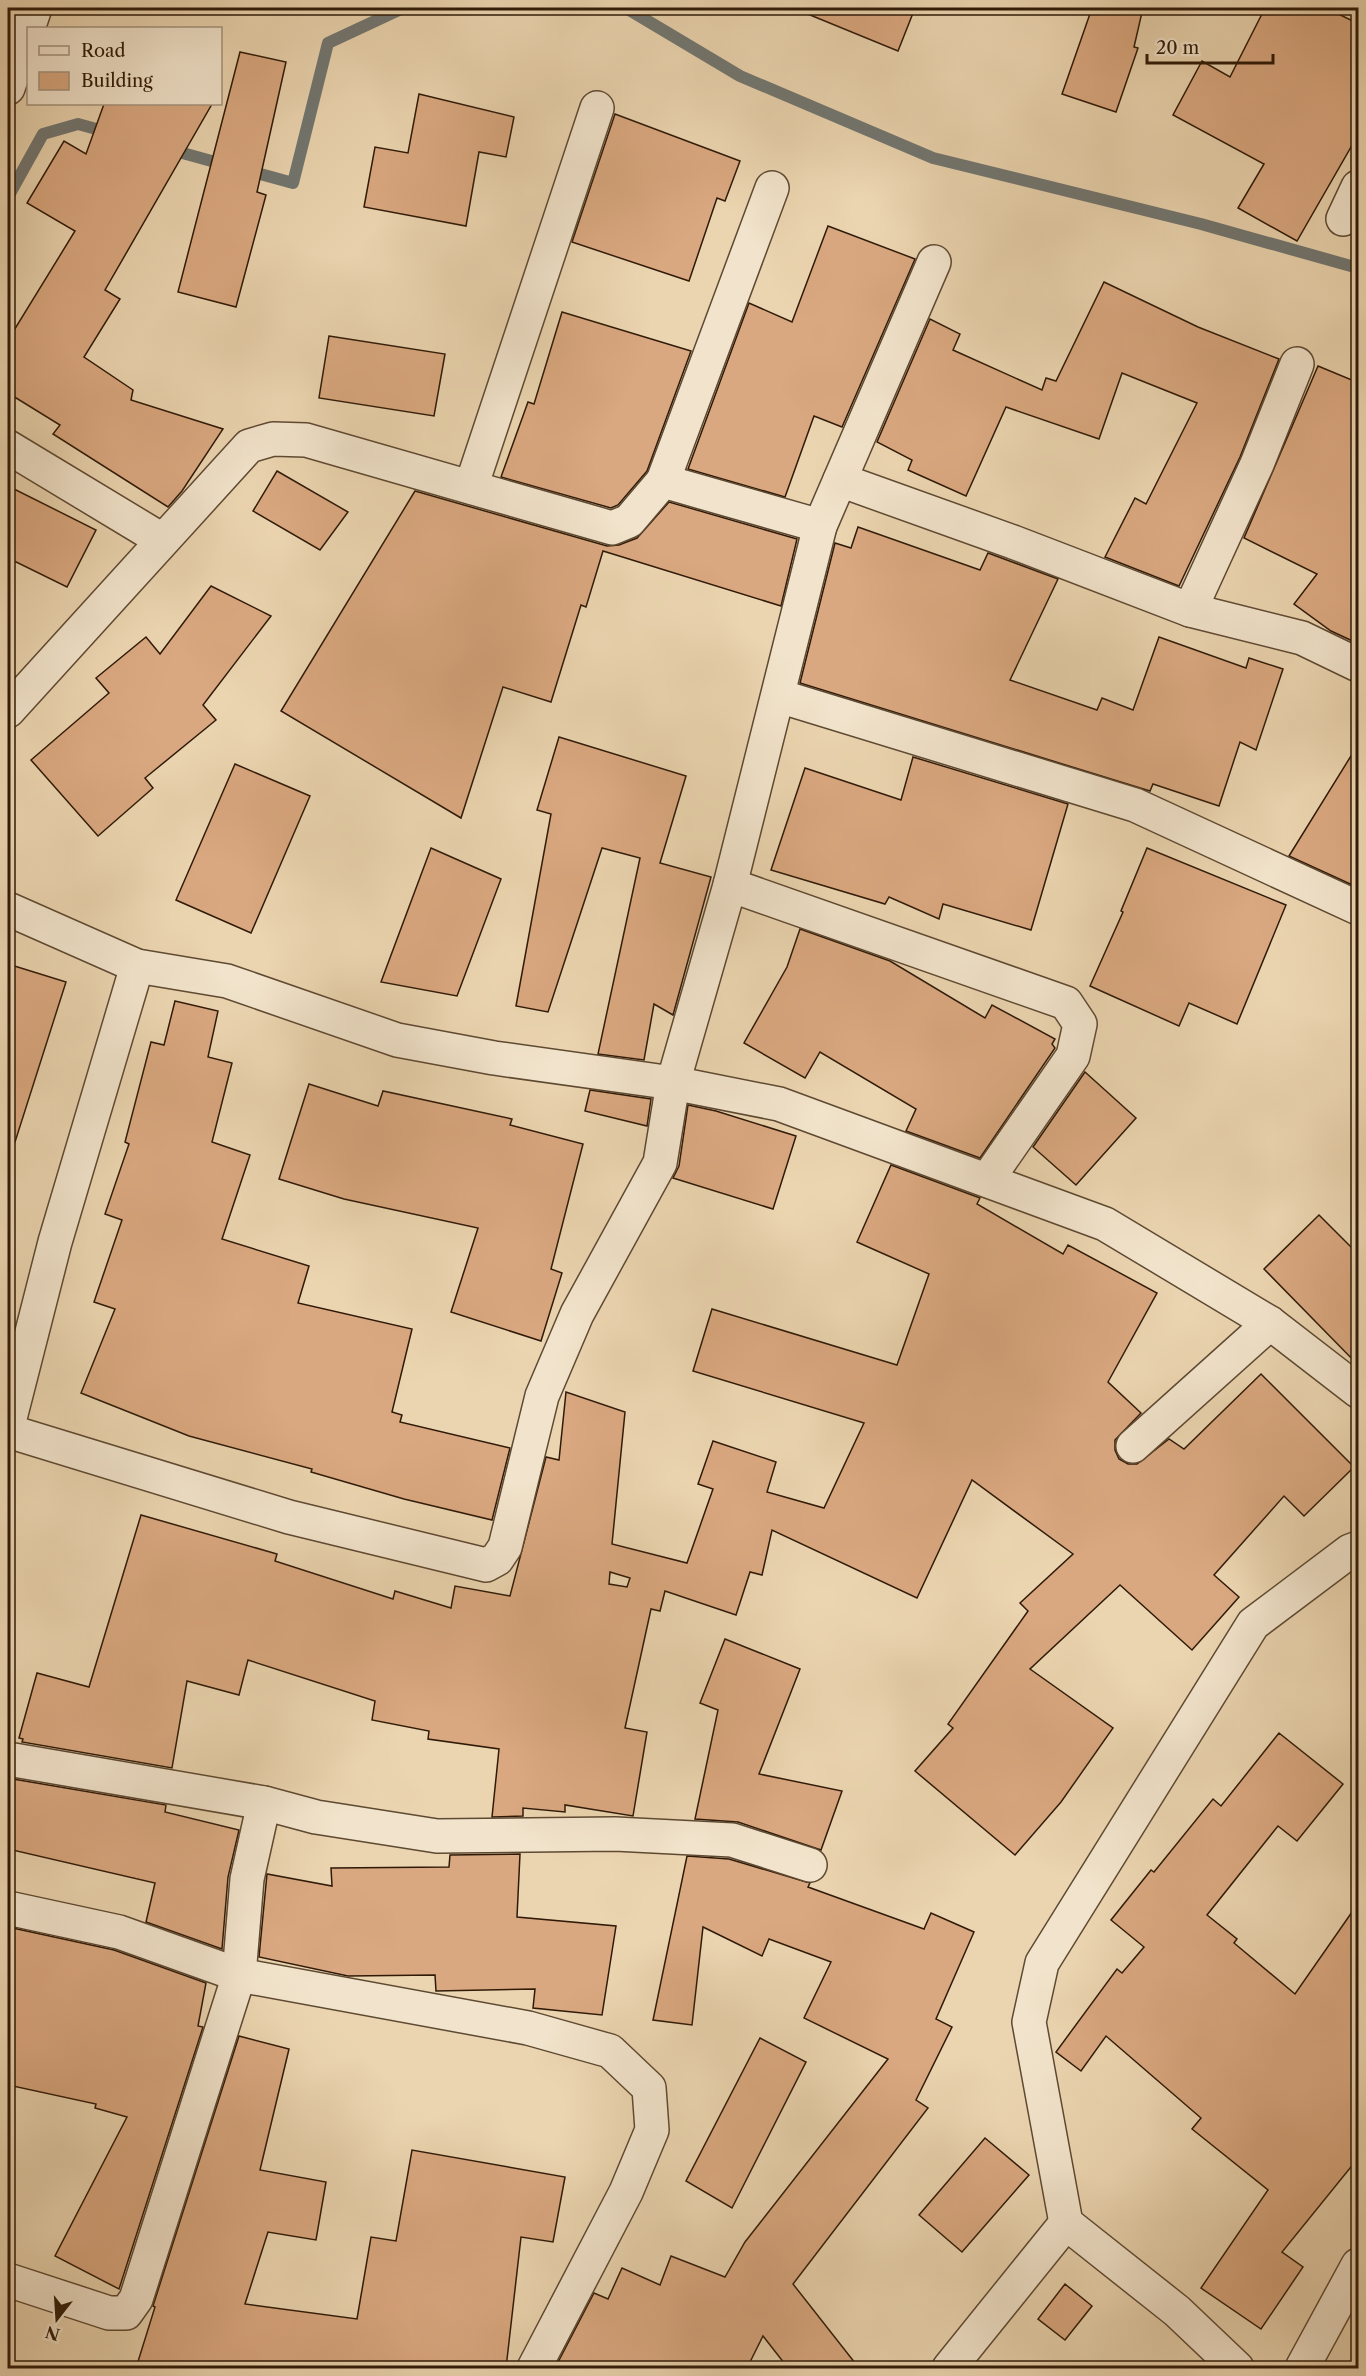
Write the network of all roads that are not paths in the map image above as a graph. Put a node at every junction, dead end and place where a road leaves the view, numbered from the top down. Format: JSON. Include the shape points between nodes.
{"nodes":[{"id":1,"x":35,"y":8,"type":"edge"},
{"id":2,"x":29,"y":27,"type":"edge"},
{"id":3,"x":27,"y":32,"type":"edge"},
{"id":4,"x":8,"y":88,"type":"edge"},
{"id":5,"x":597,"y":108,"type":"dead end"},
{"id":6,"x":1359,"y":187,"type":"edge"},
{"id":7,"x":772,"y":188,"type":"dead end"},
{"id":8,"x":1343,"y":219,"type":"dead end"},
{"id":9,"x":934,"y":262,"type":"dead end"},
{"id":10,"x":1297,"y":364,"type":"dead end"},
{"id":11,"x":8,"y":447,"type":"edge"},
{"id":12,"x":840,"y":480,"type":"junction"},
{"id":13,"x":663,"y":481,"type":"junction"},
{"id":14,"x":471,"y":487,"type":"junction"},
{"id":15,"x":820,"y":526,"type":"junction"},
{"id":16,"x":162,"y":540,"type":"junction"},
{"id":17,"x":1190,"y":610,"type":"junction"},
{"id":18,"x":1359,"y":665,"type":"edge"},
{"id":19,"x":779,"y":696,"type":"junction"},
{"id":20,"x":8,"y":711,"type":"edge"},
{"id":21,"x":730,"y":885,"type":"junction"},
{"id":22,"x":1359,"y":908,"type":"edge"},
{"id":23,"x":8,"y":909,"type":"edge"},
{"id":24,"x":137,"y":966,"type":"junction"},
{"id":25,"x":674,"y":1083,"type":"junction"},
{"id":26,"x":987,"y":1180,"type":"junction"},
{"id":27,"x":1270,"y":1323,"type":"junction"},
{"id":28,"x":1359,"y":1391,"type":"edge"},
{"id":29,"x":8,"y":1428,"type":"edge"},
{"id":30,"x":1133,"y":1446,"type":"dead end"},
{"id":31,"x":1359,"y":1548,"type":"edge"},
{"id":32,"x":8,"y":1759,"type":"edge"},
{"id":33,"x":264,"y":1803,"type":"junction"},
{"id":34,"x":810,"y":1865,"type":"dead end"},
{"id":35,"x":8,"y":1908,"type":"edge"},
{"id":36,"x":239,"y":1975,"type":"junction"},
{"id":37,"x":1066,"y":2223,"type":"junction"},
{"id":38,"x":1359,"y":2265,"type":"edge"},
{"id":39,"x":8,"y":2280,"type":"edge"},
{"id":40,"x":534,"y":2368,"type":"edge"},
{"id":41,"x":949,"y":2368,"type":"edge"},
{"id":42,"x":1237,"y":2368,"type":"edge"},
{"id":43,"x":1302,"y":2368,"type":"edge"}],
"edges":[{"from":1,"to":2,"type":"street"},
{"from":3,"to":4,"type":"street"},
{"from":5,"to":14,"type":"street"},
{"from":6,"to":8,"type":"street"},
{"from":7,"to":13,"type":"street"},
{"from":9,"to":12,"type":"street"},
{"from":10,"to":17,"type":"street","via":[[1257,464]]},
{"from":11,"to":16,"type":"street"},
{"from":12,"to":15,"type":"street"},
{"from":12,"to":17,"type":"street"},
{"from":13,"to":14,"type":"street","via":[[629,521],[612,528]]},
{"from":13,"to":15,"type":"street"},
{"from":14,"to":16,"type":"street","via":[[306,440],[273,439],[249,446]]},
{"from":15,"to":19,"type":"street"},
{"from":16,"to":20,"type":"street"},
{"from":17,"to":18,"type":"street","via":[[1302,638]]},
{"from":19,"to":21,"type":"street"},
{"from":19,"to":22,"type":"street","via":[[1135,805]]},
{"from":21,"to":25,"type":"street"},
{"from":21,"to":26,"type":"street","via":[[1066,1003],[1080,1024],[1073,1056]]},
{"from":23,"to":24,"type":"street"},
{"from":24,"to":25,"type":"street","via":[[227,981],[397,1040]]},
{"from":24,"to":29,"type":"street","via":[[55,1242]]},
{"from":25,"to":26,"type":"street","via":[[779,1104]]},
{"from":25,"to":29,"type":"street","via":[[660,1163],[577,1314],[542,1396],[505,1547],[486,1565],[289,1517]]},
{"from":26,"to":27,"type":"street","via":[[1105,1224]]},
{"from":27,"to":28,"type":"street"},
{"from":27,"to":30,"type":"street"},
{"from":31,"to":37,"type":"street","via":[[1253,1624],[1042,1963],[1029,2022]]},
{"from":32,"to":33,"type":"street"},
{"from":33,"to":34,"type":"street","via":[[316,1817],[437,1836],[615,1834],[732,1840]]},
{"from":33,"to":36,"type":"street","via":[[247,1879]]},
{"from":35,"to":36,"type":"street","via":[[119,1932]]},
{"from":36,"to":39,"type":"street","via":[[136,2299],[126,2313],[109,2313]]},
{"from":36,"to":40,"type":"street","via":[[528,2028],[610,2051],[649,2088],[652,2130],[626,2192]]},
{"from":37,"to":41,"type":"street"},
{"from":37,"to":42,"type":"street","via":[[1177,2311]]},
{"from":38,"to":43,"type":"street"}]}
